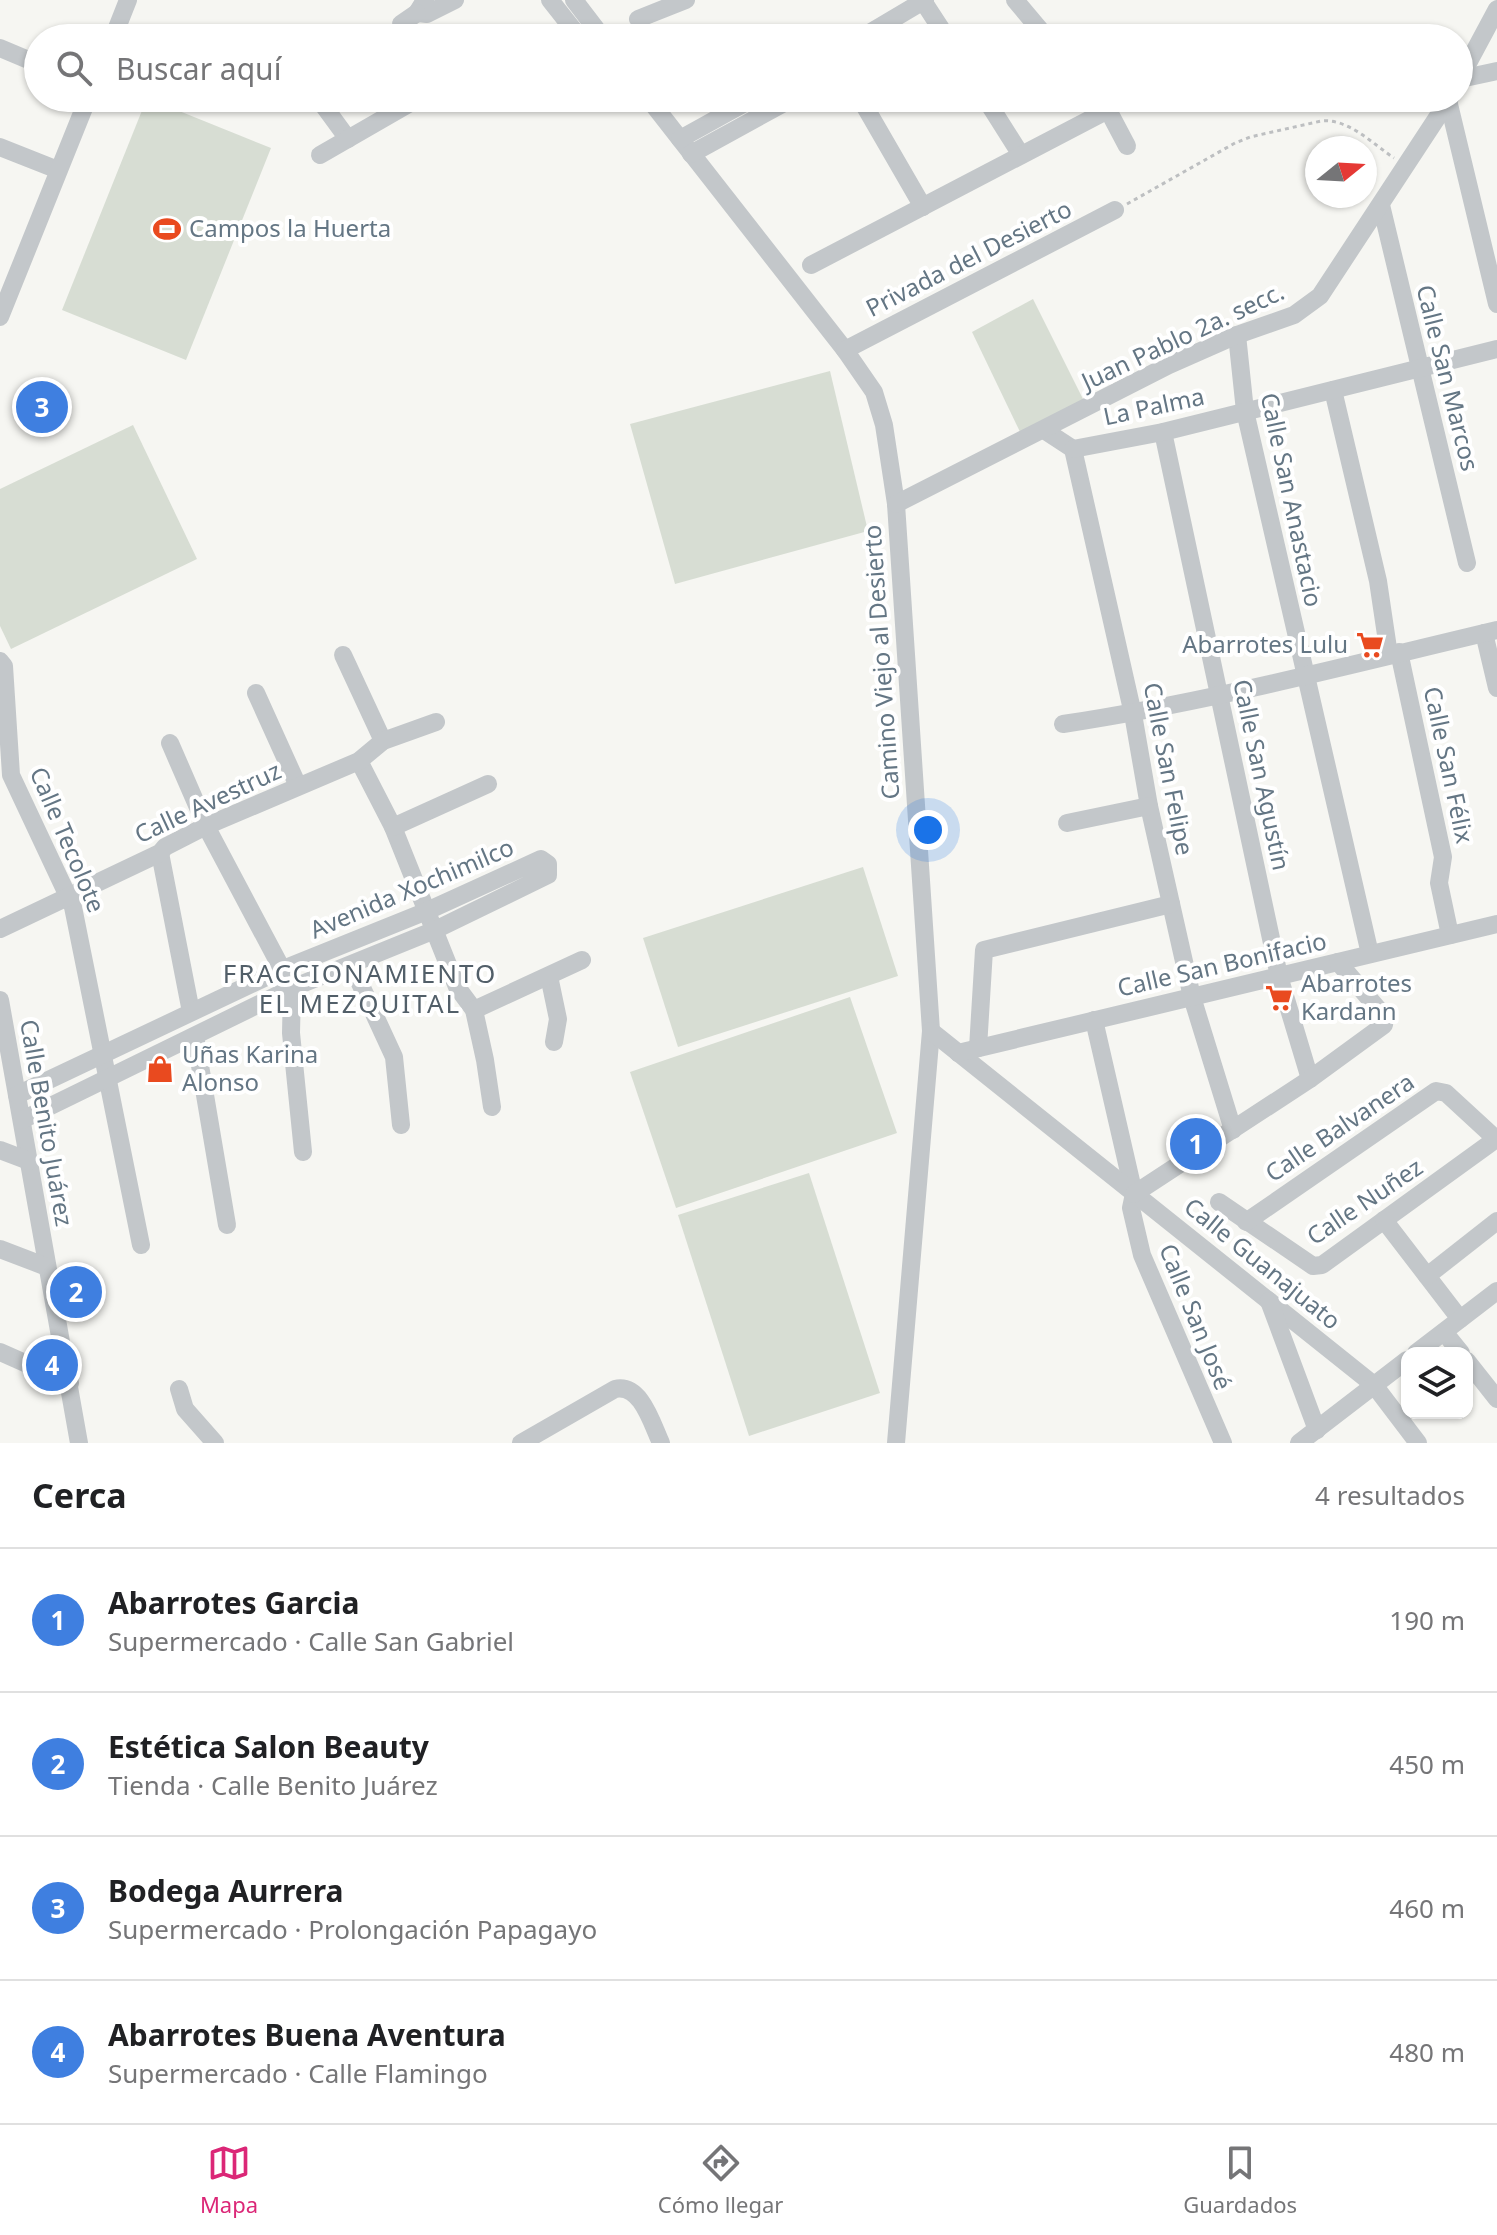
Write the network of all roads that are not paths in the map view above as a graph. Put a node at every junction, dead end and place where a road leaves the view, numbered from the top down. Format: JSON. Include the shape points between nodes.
{"nodes":[{"id":1,"x":128,"y":0,"type":"edge"},
{"id":2,"x":455,"y":0,"type":"edge"},
{"id":3,"x":550,"y":0,"type":"edge"},
{"id":4,"x":574,"y":0,"type":"edge"},
{"id":5,"x":686,"y":0,"type":"edge"},
{"id":6,"x":924,"y":0,"type":"edge"},
{"id":7,"x":1015,"y":0,"type":"edge"},
{"id":8,"x":421,"y":6,"type":"edge"},
{"id":9,"x":1497,"y":9,"type":"edge"},
{"id":10,"x":638,"y":19,"type":"dead end"},
{"id":11,"x":119,"y":24,"type":"edge"},
{"id":12,"x":409,"y":24,"type":"edge"},
{"id":13,"x":569,"y":24,"type":"edge"},
{"id":14,"x":592,"y":24,"type":"edge"},
{"id":15,"x":884,"y":24,"type":"edge"},
{"id":16,"x":939,"y":24,"type":"edge"},
{"id":17,"x":1035,"y":24,"type":"edge"},
{"id":18,"x":0,"y":48,"type":"edge"},
{"id":19,"x":1473,"y":54,"type":"edge"},
{"id":20,"x":24,"y":58,"type":"edge"},
{"id":21,"x":1497,"y":71,"type":"edge"},
{"id":22,"x":1473,"y":77,"type":"edge"},
{"id":23,"x":82,"y":112,"type":"edge"},
{"id":24,"x":328,"y":112,"type":"edge"},
{"id":25,"x":395,"y":112,"type":"edge"},
{"id":26,"x":659,"y":112,"type":"edge"},
{"id":27,"x":734,"y":112,"type":"edge"},
{"id":28,"x":762,"y":112,"type":"edge"},
{"id":29,"x":868,"y":112,"type":"edge"},
{"id":30,"x":994,"y":112,"type":"edge"},
{"id":31,"x":1090,"y":112,"type":"edge"},
{"id":32,"x":1108,"y":112,"type":"edge"},
{"id":33,"x":1441,"y":112,"type":"edge"},
{"id":34,"x":1452,"y":112,"type":"edge"},
{"id":35,"x":348,"y":139,"type":"junction"},
{"id":36,"x":1127,"y":146,"type":"dead end"},
{"id":37,"x":0,"y":147,"type":"edge"},
{"id":38,"x":685,"y":147,"type":"junction"},
{"id":39,"x":320,"y":155,"type":"dead end"},
{"id":40,"x":1021,"y":155,"type":"junction"},
{"id":41,"x":58,"y":170,"type":"junction"},
{"id":42,"x":1381,"y":205,"type":"junction"},
{"id":43,"x":923,"y":207,"type":"junction"},
{"id":44,"x":1115,"y":210,"type":"road end"},
{"id":45,"x":811,"y":265,"type":"dead end"},
{"id":46,"x":1497,"y":304,"type":"edge"},
{"id":47,"x":0,"y":317,"type":"edge"},
{"id":48,"x":1237,"y":335,"type":"junction"},
{"id":49,"x":1497,"y":349,"type":"edge"},
{"id":50,"x":845,"y":350,"type":"junction"},
{"id":51,"x":1420,"y":367,"type":"junction"},
{"id":52,"x":1333,"y":390,"type":"junction"},
{"id":53,"x":1245,"y":411,"type":"junction"},
{"id":54,"x":1044,"y":430,"type":"junction"},
{"id":55,"x":1163,"y":432,"type":"junction"},
{"id":56,"x":1073,"y":449,"type":"junction"},
{"id":57,"x":896,"y":504,"type":"junction"},
{"id":58,"x":1467,"y":563,"type":"dead end"},
{"id":59,"x":1491,"y":631,"type":"edge"},
{"id":60,"x":1394,"y":654,"type":"junction"},
{"id":61,"x":343,"y":655,"type":"dead end"},
{"id":62,"x":2,"y":663,"type":"edge"},
{"id":63,"x":1305,"y":674,"type":"junction"},
{"id":64,"x":1497,"y":688,"type":"edge"},
{"id":65,"x":256,"y":693,"type":"dead end"},
{"id":66,"x":1220,"y":695,"type":"junction"},
{"id":67,"x":1133,"y":714,"type":"junction"},
{"id":68,"x":436,"y":722,"type":"dead end"},
{"id":69,"x":1063,"y":724,"type":"dead end"},
{"id":70,"x":383,"y":741,"type":"junction"},
{"id":71,"x":170,"y":743,"type":"dead end"},
{"id":72,"x":359,"y":761,"type":"junction"},
{"id":73,"x":488,"y":784,"type":"dead end"},
{"id":74,"x":298,"y":786,"type":"junction"},
{"id":75,"x":1149,"y":806,"type":"junction"},
{"id":76,"x":1067,"y":823,"type":"dead end"},
{"id":77,"x":206,"y":826,"type":"junction"},
{"id":78,"x":393,"y":827,"type":"junction"},
{"id":79,"x":160,"y":853,"type":"junction"},
{"id":80,"x":68,"y":896,"type":"junction"},
{"id":81,"x":1171,"y":904,"type":"junction"},
{"id":82,"x":427,"y":911,"type":"junction"},
{"id":83,"x":1497,"y":924,"type":"edge"},
{"id":84,"x":0,"y":929,"type":"edge"},
{"id":85,"x":435,"y":930,"type":"junction"},
{"id":86,"x":1450,"y":935,"type":"junction"},
{"id":87,"x":1370,"y":954,"type":"junction"},
{"id":88,"x":582,"y":960,"type":"dead end"},
{"id":89,"x":1338,"y":962,"type":"junction"},
{"id":90,"x":352,"y":966,"type":"junction"},
{"id":91,"x":283,"y":969,"type":"junction"},
{"id":92,"x":549,"y":976,"type":"junction"},
{"id":93,"x":1279,"y":976,"type":"junction"},
{"id":94,"x":292,"y":988,"type":"junction"},
{"id":95,"x":1192,"y":997,"type":"junction"},
{"id":96,"x":0,"y":1000,"type":"edge"},
{"id":97,"x":474,"y":1010,"type":"junction"},
{"id":98,"x":191,"y":1012,"type":"junction"},
{"id":99,"x":1094,"y":1020,"type":"junction"},
{"id":100,"x":931,"y":1031,"type":"junction"},
{"id":101,"x":195,"y":1036,"type":"junction"},
{"id":102,"x":554,"y":1042,"type":"dead end"},
{"id":103,"x":978,"y":1048,"type":"junction"},
{"id":104,"x":958,"y":1053,"type":"junction"},
{"id":105,"x":104,"y":1054,"type":"junction"},
{"id":106,"x":6,"y":1057,"type":"edge"},
{"id":107,"x":109,"y":1078,"type":"junction"},
{"id":108,"x":1310,"y":1079,"type":"junction"},
{"id":109,"x":17,"y":1095,"type":"junction"},
{"id":110,"x":492,"y":1107,"type":"dead end"},
{"id":111,"x":22,"y":1120,"type":"junction"},
{"id":112,"x":401,"y":1125,"type":"dead end"},
{"id":113,"x":1233,"y":1130,"type":"junction"},
{"id":114,"x":1497,"y":1139,"type":"edge"},
{"id":115,"x":0,"y":1150,"type":"edge"},
{"id":116,"x":303,"y":1152,"type":"dead end"},
{"id":117,"x":29,"y":1161,"type":"junction"},
{"id":118,"x":1134,"y":1194,"type":"junction"},
{"id":119,"x":1219,"y":1202,"type":"dead end"},
{"id":120,"x":1384,"y":1220,"type":"junction"},
{"id":121,"x":1497,"y":1221,"type":"edge"},
{"id":122,"x":1246,"y":1222,"type":"junction"},
{"id":123,"x":227,"y":1225,"type":"dead end"},
{"id":124,"x":141,"y":1245,"type":"dead end"},
{"id":125,"x":0,"y":1249,"type":"edge"},
{"id":126,"x":47,"y":1267,"type":"junction"},
{"id":127,"x":1427,"y":1276,"type":"junction"},
{"id":128,"x":1497,"y":1291,"type":"edge"},
{"id":129,"x":1269,"y":1301,"type":"junction"},
{"id":130,"x":1460,"y":1319,"type":"junction"},
{"id":131,"x":1444,"y":1332,"type":"junction"},
{"id":132,"x":1424,"y":1347,"type":"edge"},
{"id":133,"x":1456,"y":1347,"type":"edge"},
{"id":134,"x":0,"y":1352,"type":"edge"},
{"id":135,"x":1401,"y":1365,"type":"edge"},
{"id":136,"x":1473,"y":1369,"type":"edge"},
{"id":137,"x":70,"y":1383,"type":"junction"},
{"id":138,"x":1374,"y":1385,"type":"junction"},
{"id":139,"x":179,"y":1389,"type":"dead end"},
{"id":140,"x":1497,"y":1399,"type":"edge"},
{"id":141,"x":1306,"y":1439,"type":"edge"},
{"id":142,"x":79,"y":1443,"type":"edge"},
{"id":143,"x":215,"y":1443,"type":"edge"},
{"id":144,"x":521,"y":1443,"type":"edge"},
{"id":145,"x":661,"y":1443,"type":"edge"},
{"id":146,"x":896,"y":1443,"type":"edge"},
{"id":147,"x":1223,"y":1443,"type":"edge"},
{"id":148,"x":1418,"y":1443,"type":"edge"}],
"edges":[{"from":1,"to":11,"type":"street"},
{"from":2,"to":8,"type":"street","via":[[427,14]]},
{"from":3,"to":13,"type":"street"},
{"from":4,"to":14,"type":"street"},
{"from":5,"to":10,"type":"street"},
{"from":6,"to":15,"type":"street"},
{"from":6,"to":16,"type":"street"},
{"from":7,"to":17,"type":"street"},
{"from":8,"to":12,"type":"street"},
{"from":9,"to":19,"type":"street"},
{"from":18,"to":20,"type":"street"},
{"from":21,"to":22,"type":"street"},
{"from":23,"to":41,"type":"street"},
{"from":24,"to":35,"type":"street"},
{"from":25,"to":35,"type":"street"},
{"from":26,"to":38,"type":"street","name":"Camino Viejo al Desierto"},
{"from":27,"to":38,"type":"street"},
{"from":28,"to":38,"type":"street"},
{"from":29,"to":43,"type":"street"},
{"from":30,"to":40,"type":"street"},
{"from":31,"to":40,"type":"street"},
{"from":32,"to":36,"type":"street"},
{"from":33,"to":42,"type":"street","name":"Juan Pablo 2a. secc."},
{"from":34,"to":46,"type":"street"},
{"from":35,"to":39,"type":"street"},
{"from":37,"to":41,"type":"street"},
{"from":38,"to":50,"type":"street","name":"Camino Viejo al Desierto"},
{"from":40,"to":43,"type":"street"},
{"from":41,"to":47,"type":"street"},
{"from":42,"to":48,"type":"street","name":"Juan Pablo 2a. secc.","via":[[1320,296],[1294,315]]},
{"from":42,"to":51,"type":"street","name":"Calle San Marcos"},
{"from":43,"to":45,"type":"street"},
{"from":44,"to":50,"type":"street","name":"Privada del Desierto"},
{"from":48,"to":53,"type":"street","name":"Calle San Anastacio"},
{"from":48,"to":54,"type":"street","name":"Juan Pablo 2a. secc."},
{"from":49,"to":51,"type":"street","name":"La Palma"},
{"from":50,"to":57,"type":"street","name":"Camino Viejo al Desierto","via":[[874,392]]},
{"from":51,"to":52,"type":"street","name":"La Palma"},
{"from":51,"to":58,"type":"street","name":"Calle San Marcos"},
{"from":52,"to":53,"type":"street","name":"La Palma"},
{"from":52,"to":60,"type":"street","name":"Calle San Félix"},
{"from":53,"to":55,"type":"street","name":"La Palma"},
{"from":53,"to":63,"type":"street","name":"Calle San Anastacio"},
{"from":54,"to":56,"type":"street"},
{"from":54,"to":57,"type":"street","name":"Juan Pablo 2a. secc."},
{"from":55,"to":56,"type":"street","name":"La Palma"},
{"from":55,"to":66,"type":"street","name":"Calle San Agustín"},
{"from":56,"to":67,"type":"street","name":"Calle San Felipe"},
{"from":57,"to":100,"type":"street","name":"Camino Viejo al Desierto"},
{"from":59,"to":60,"type":"street"},
{"from":59,"to":64,"type":"street"},
{"from":60,"to":63,"type":"street"},
{"from":60,"to":86,"type":"street","name":"Calle San Félix","via":[[1443,857],[1439,883]]},
{"from":61,"to":70,"type":"street"},
{"from":62,"to":80,"type":"street","name":"Calle Tecolote","via":[[11,775]]},
{"from":63,"to":66,"type":"street"},
{"from":63,"to":87,"type":"street","name":"Calle San Anastacio"},
{"from":65,"to":74,"type":"street"},
{"from":66,"to":67,"type":"street"},
{"from":66,"to":93,"type":"street","name":"Calle San Agustín"},
{"from":67,"to":69,"type":"street"},
{"from":67,"to":75,"type":"street","name":"Calle San Felipe"},
{"from":68,"to":70,"type":"street","name":"Calle Avestruz"},
{"from":70,"to":72,"type":"street","name":"Calle Avestruz"},
{"from":71,"to":77,"type":"street"},
{"from":72,"to":74,"type":"street","name":"Calle Avestruz"},
{"from":72,"to":78,"type":"street"},
{"from":73,"to":78,"type":"street"},
{"from":74,"to":77,"type":"street","name":"Calle Avestruz"},
{"from":75,"to":76,"type":"street"},
{"from":75,"to":81,"type":"street","name":"Calle San Felipe"},
{"from":77,"to":79,"type":"street","name":"Calle Avestruz"},
{"from":77,"to":91,"type":"street"},
{"from":78,"to":82,"type":"street"},
{"from":79,"to":80,"type":"street","name":"Calle Avestruz"},
{"from":79,"to":98,"type":"street"},
{"from":80,"to":84,"type":"street","name":"Calle Avestruz"},
{"from":80,"to":105,"type":"street","name":"Calle Tecolote"},
{"from":81,"to":95,"type":"street","name":"Calle San Felipe"},
{"from":81,"to":103,"type":"street","via":[[984,950]]},
{"from":82,"to":85,"type":"street"},
{"from":82,"to":85,"type":"street","name":"Avenida Xochimilco","via":[[541,859],[548,864],[548,875]]},
{"from":82,"to":91,"type":"street","name":"Avenida Xochimilco"},
{"from":83,"to":86,"type":"street","name":"Calle San Bonifacio"},
{"from":85,"to":90,"type":"street","name":"Avenida Xochimilco"},
{"from":85,"to":97,"type":"street","via":[[457,987]]},
{"from":86,"to":87,"type":"street","name":"Calle San Bonifacio"},
{"from":87,"to":89,"type":"street","name":"Calle San Bonifacio"},
{"from":88,"to":92,"type":"street"},
{"from":89,"to":93,"type":"street","name":"Calle San Bonifacio"},
{"from":89,"to":108,"type":"street","via":[[1385,1017],[1384,1025]]},
{"from":90,"to":94,"type":"street","name":"Avenida Xochimilco"},
{"from":90,"to":112,"type":"street","via":[[394,1057]]},
{"from":91,"to":94,"type":"street"},
{"from":91,"to":98,"type":"street","name":"Avenida Xochimilco"},
{"from":92,"to":97,"type":"street"},
{"from":92,"to":102,"type":"street","via":[[558,1019]]},
{"from":93,"to":95,"type":"street","name":"Calle San Bonifacio"},
{"from":93,"to":108,"type":"street","name":"Calle San Agustín"},
{"from":94,"to":101,"type":"street","name":"Avenida Xochimilco"},
{"from":94,"to":116,"type":"street","via":[[291,1033]]},
{"from":95,"to":99,"type":"street","name":"Calle San Bonifacio"},
{"from":95,"to":113,"type":"street","name":"Calle San Felipe"},
{"from":96,"to":106,"type":"street","name":"Calle Benito Juárez"},
{"from":97,"to":110,"type":"street"},
{"from":98,"to":105,"type":"street","name":"Avenida Xochimilco"},
{"from":99,"to":103,"type":"street","name":"Calle San Bonifacio"},
{"from":99,"to":118,"type":"street","name":"Calle San José"},
{"from":100,"to":104,"type":"street","name":"Calle Guanajuato"},
{"from":100,"to":146,"type":"street","name":"Camino Viejo al Desierto"},
{"from":101,"to":107,"type":"street","name":"Avenida Xochimilco"},
{"from":101,"to":123,"type":"street"},
{"from":103,"to":104,"type":"street","name":"Calle San Bonifacio"},
{"from":104,"to":118,"type":"street","name":"Calle Guanajuato"},
{"from":105,"to":107,"type":"street","name":"Calle Tecolote"},
{"from":105,"to":109,"type":"street","name":"Avenida Xochimilco"},
{"from":106,"to":109,"type":"street","name":"Calle Benito Juárez"},
{"from":107,"to":111,"type":"street","name":"Avenida Xochimilco"},
{"from":107,"to":124,"type":"street","name":"Calle Tecolote"},
{"from":108,"to":113,"type":"street"},
{"from":109,"to":111,"type":"street","name":"Calle Benito Juárez"},
{"from":111,"to":117,"type":"street","name":"Calle Benito Juárez"},
{"from":113,"to":118,"type":"street"},
{"from":114,"to":120,"type":"street","name":"Calle Nuñez"},
{"from":114,"to":122,"type":"street","name":"Calle Balvanera","via":[[1446,1093],[1436,1091]]},
{"from":115,"to":117,"type":"street"},
{"from":117,"to":126,"type":"street","name":"Calle Benito Juárez"},
{"from":118,"to":129,"type":"street","name":"Calle Guanajuato"},
{"from":118,"to":147,"type":"street","name":"Calle San José","via":[[1131,1208],[1142,1255]]},
{"from":119,"to":122,"type":"street","name":"Calle Nuñez"},
{"from":120,"to":122,"type":"street","name":"Calle Nuñez","via":[[1322,1265],[1313,1266]]},
{"from":120,"to":127,"type":"street"},
{"from":121,"to":127,"type":"street"},
{"from":125,"to":126,"type":"street"},
{"from":126,"to":137,"type":"street","name":"Calle Benito Juárez"},
{"from":127,"to":130,"type":"street"},
{"from":128,"to":130,"type":"street"},
{"from":129,"to":138,"type":"street","name":"Calle Guanajuato"},
{"from":129,"to":141,"type":"street"},
{"from":130,"to":131,"type":"street"},
{"from":131,"to":132,"type":"street"},
{"from":131,"to":133,"type":"street"},
{"from":134,"to":137,"type":"street"},
{"from":135,"to":138,"type":"street"},
{"from":136,"to":140,"type":"street"},
{"from":137,"to":142,"type":"street","name":"Calle Benito Juárez"},
{"from":138,"to":141,"type":"street"},
{"from":138,"to":148,"type":"street","name":"Calle Guanajuato"},
{"from":139,"to":143,"type":"street","via":[[185,1409]]},
{"from":144,"to":145,"type":"street","via":[[622,1387],[636,1394]]}]}
